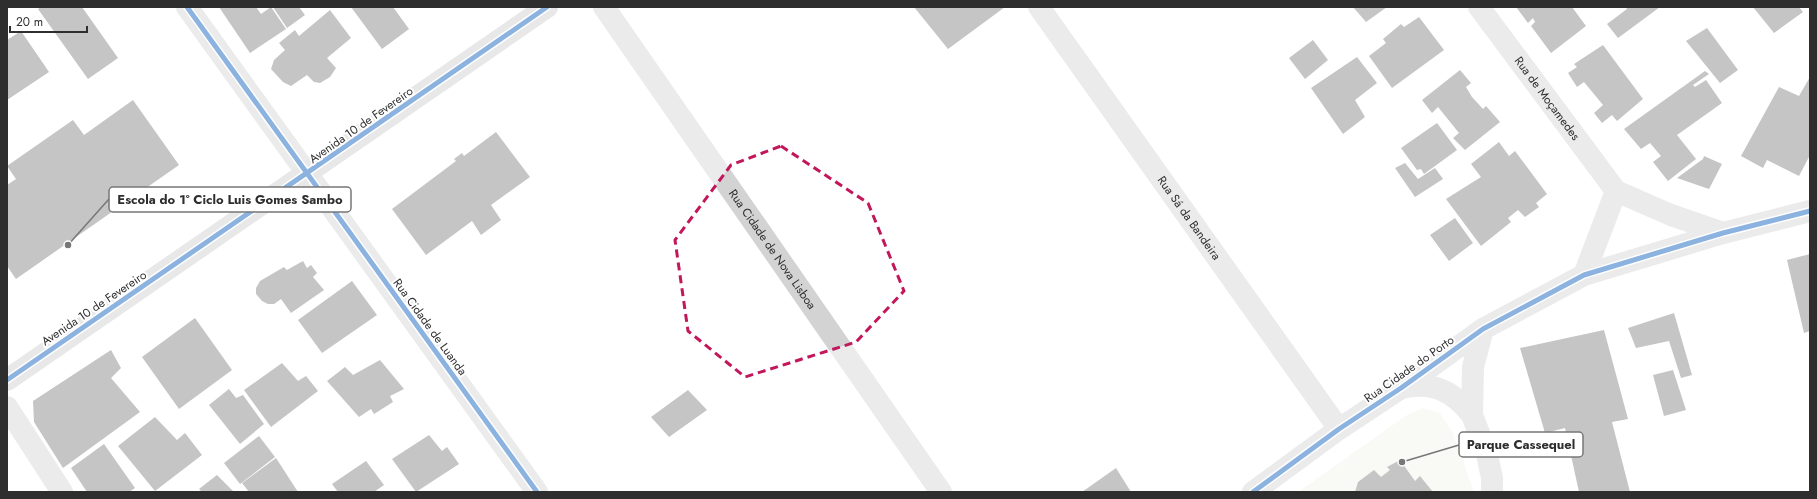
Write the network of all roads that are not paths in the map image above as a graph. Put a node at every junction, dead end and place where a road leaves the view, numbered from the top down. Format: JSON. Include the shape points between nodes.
{"nodes":[{"id":1,"x":187,"y":7,"type":"edge"},
{"id":2,"x":547,"y":7,"type":"edge"},
{"id":3,"x":604,"y":7,"type":"edge"},
{"id":4,"x":1038,"y":7,"type":"edge"},
{"id":5,"x":1479,"y":7,"type":"edge"},
{"id":6,"x":307,"y":174,"type":"junction"},
{"id":7,"x":1616,"y":190,"type":"junction"},
{"id":8,"x":1810,"y":211,"type":"edge"},
{"id":9,"x":1723,"y":233,"type":"junction"},
{"id":10,"x":1584,"y":275,"type":"junction"},
{"id":11,"x":1483,"y":329,"type":"junction"},
{"id":12,"x":7,"y":380,"type":"edge"},
{"id":13,"x":1401,"y":388,"type":"junction"},
{"id":14,"x":7,"y":407,"type":"edge"},
{"id":15,"x":1472,"y":415,"type":"junction"},
{"id":16,"x":1339,"y":429,"type":"junction"},
{"id":17,"x":62,"y":492,"type":"edge"},
{"id":18,"x":537,"y":492,"type":"edge"},
{"id":19,"x":941,"y":492,"type":"edge"},
{"id":20,"x":1253,"y":492,"type":"edge"},
{"id":21,"x":1492,"y":492,"type":"edge"}],
"edges":[{"from":1,"to":6,"type":"street","name":"Rua Cidade de Luanda"},
{"from":2,"to":6,"type":"street","name":"Avenida 10 de Fevereiro"},
{"from":3,"to":19,"type":"street","name":"Rua Cidade de Nova Lisboa"},
{"from":4,"to":16,"type":"street","name":"Rua Sá da Bandeira"},
{"from":5,"to":7,"type":"street","name":"Rua de Moçamedes"},
{"from":6,"to":12,"type":"street","name":"Avenida 10 de Fevereiro"},
{"from":6,"to":18,"type":"street","name":"Rua Cidade de Luanda"},
{"from":7,"to":9,"type":"street","via":[[1671,215]]},
{"from":7,"to":10,"type":"street"},
{"from":8,"to":9,"type":"street","name":"Rua Cidade do Porto"},
{"from":9,"to":10,"type":"street","name":"Rua Cidade do Porto"},
{"from":10,"to":11,"type":"street","name":"Rua Cidade do Porto"},
{"from":11,"to":13,"type":"street","name":"Rua Cidade do Porto"},
{"from":11,"to":15,"type":"street","via":[[1473,367]]},
{"from":13,"to":15,"type":"street","via":[[1418,384],[1432,386],[1462,402]]},
{"from":13,"to":16,"type":"street","name":"Rua Cidade do Porto"},
{"from":14,"to":17,"type":"street"},
{"from":15,"to":21,"type":"street","via":[[1486,454],[1492,478]]},
{"from":16,"to":20,"type":"street","name":"Rua Cidade do Porto"}]}
